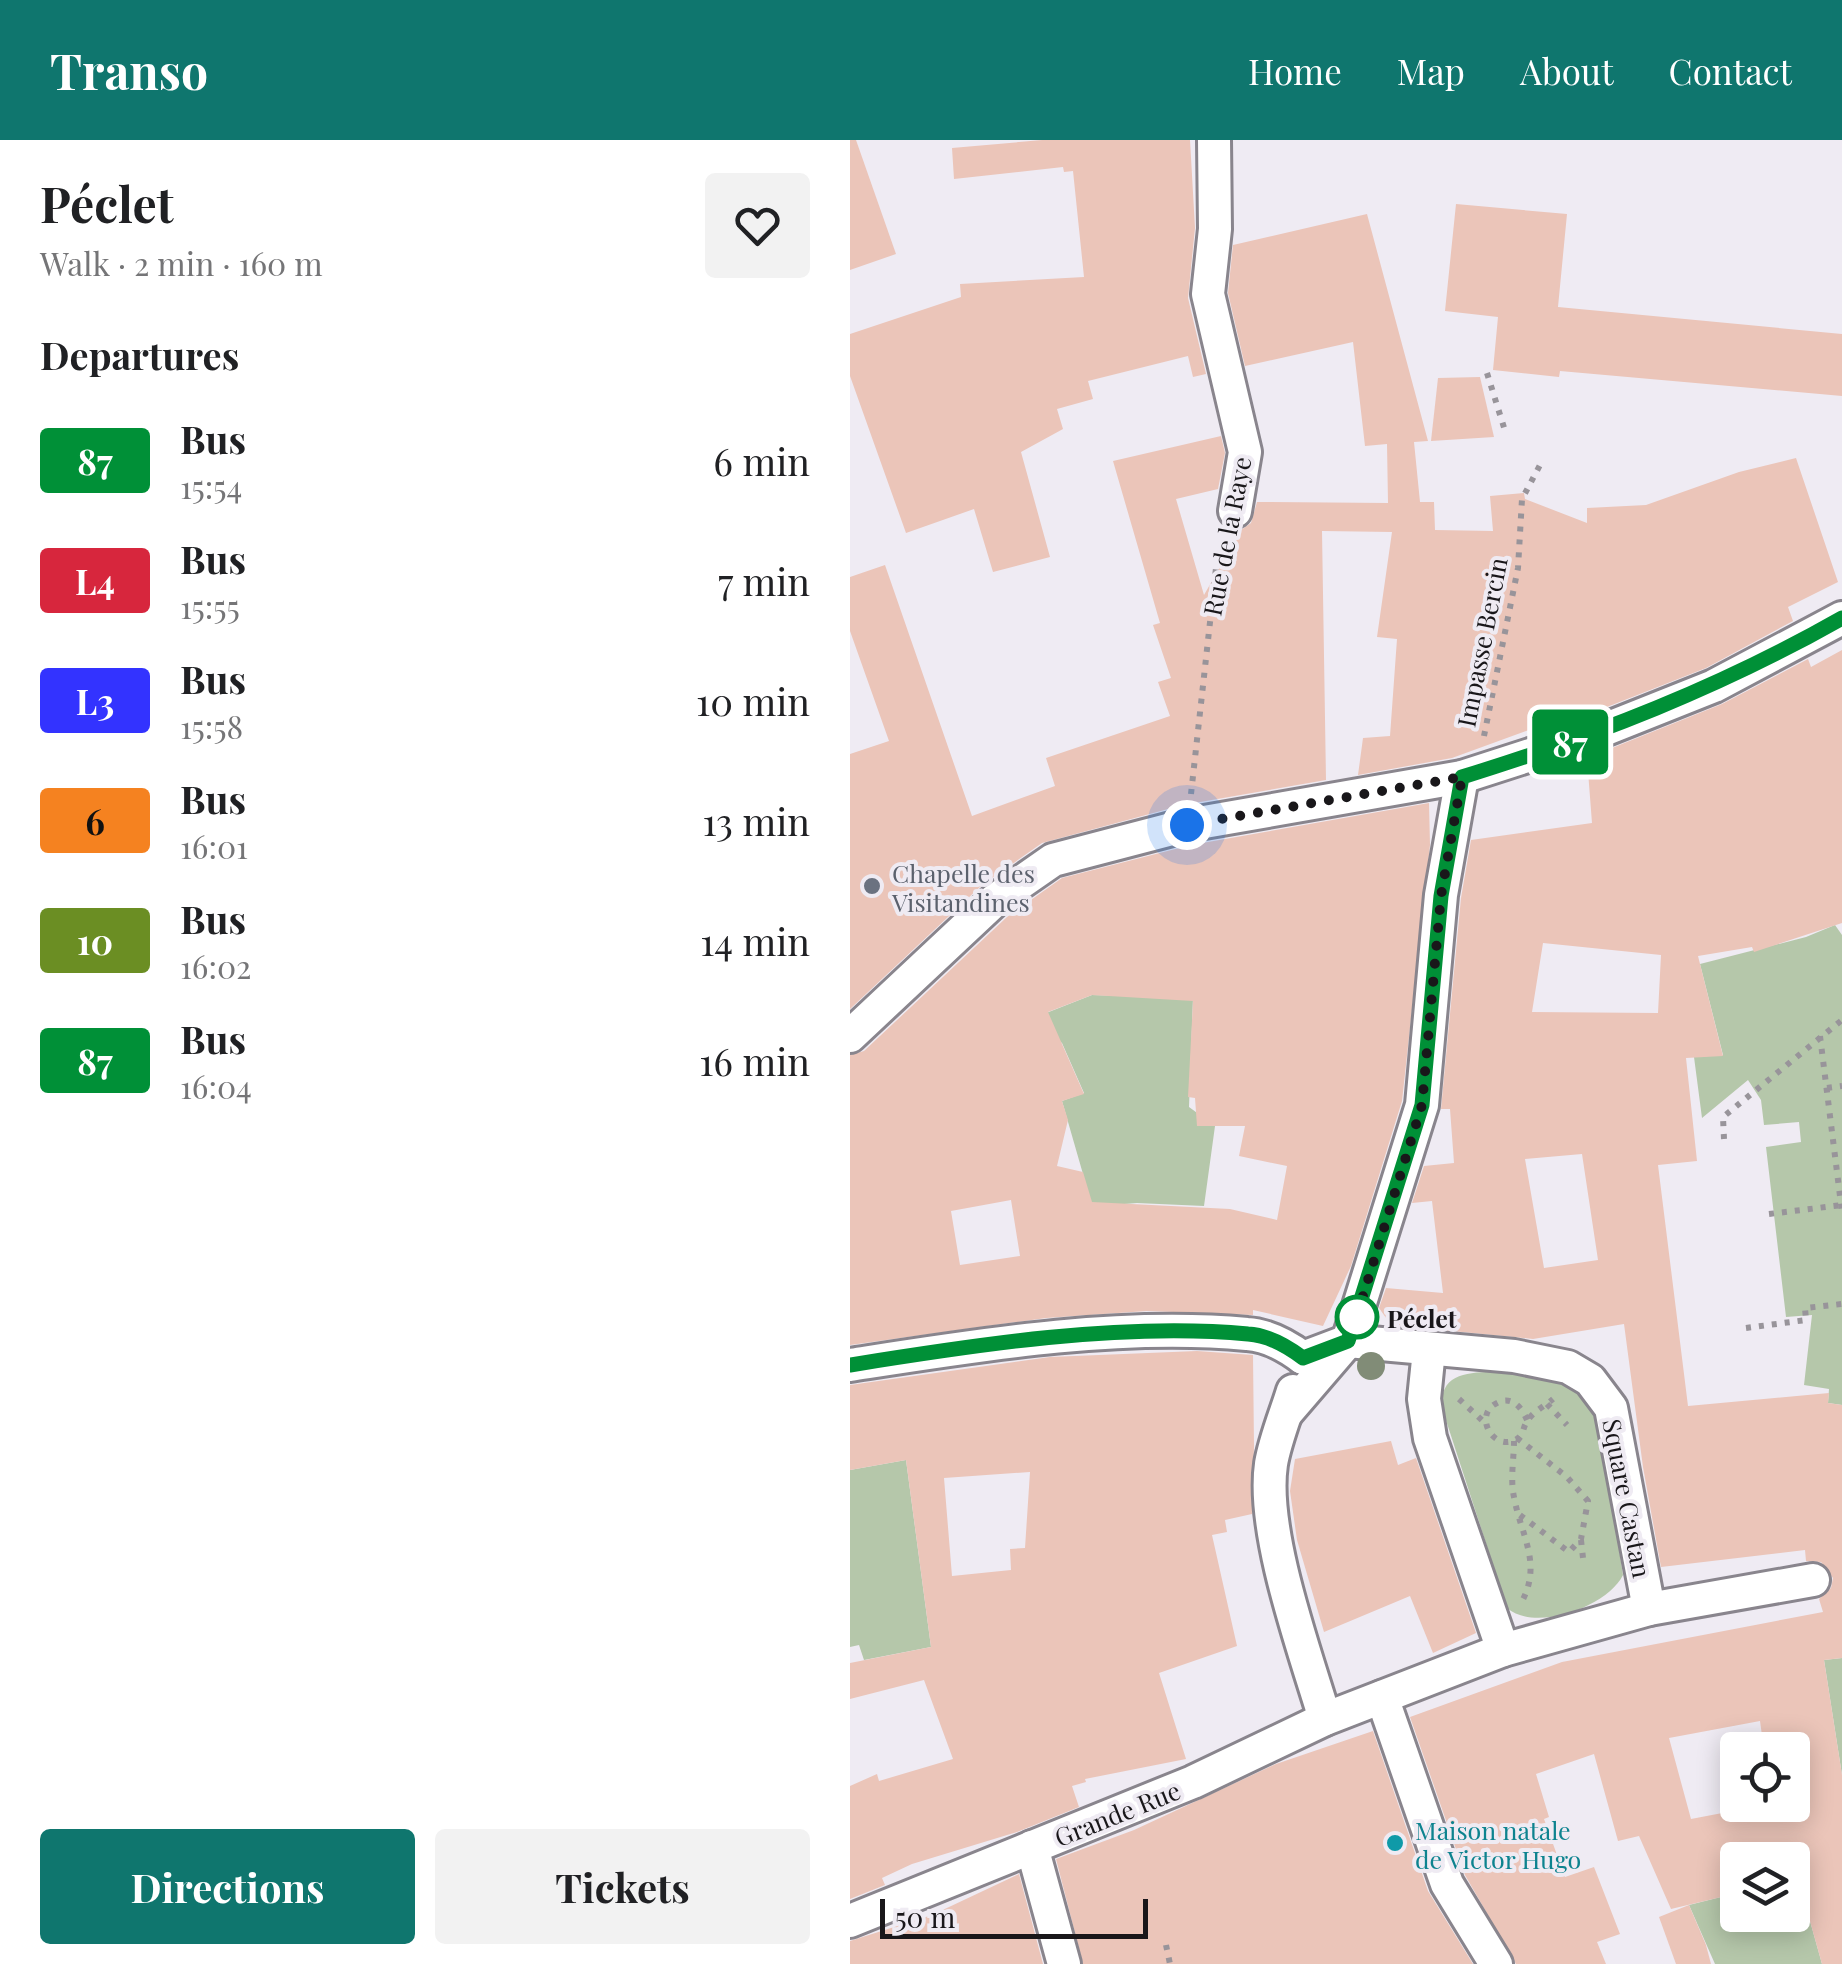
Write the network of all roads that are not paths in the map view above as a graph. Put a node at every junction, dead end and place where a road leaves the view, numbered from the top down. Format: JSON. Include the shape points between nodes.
{"nodes":[{"id":1,"x":1214,"y":140,"type":"edge"},
{"id":2,"x":1235,"y":511,"type":"road end"},
{"id":3,"x":1842,"y":618,"type":"edge"},
{"id":4,"x":1471,"y":774,"type":"junction"},
{"id":5,"x":850,"y":1036,"type":"edge"},
{"id":6,"x":1348,"y":1341,"type":"junction"},
{"id":7,"x":1428,"y":1350,"type":"junction"},
{"id":8,"x":1303,"y":1358,"type":"junction"},
{"id":9,"x":850,"y":1365,"type":"edge"},
{"id":10,"x":1287,"y":1412,"type":"junction"},
{"id":11,"x":1826,"y":1577,"type":"edge"},
{"id":12,"x":1649,"y":1609,"type":"junction"},
{"id":13,"x":1503,"y":1650,"type":"junction"},
{"id":14,"x":1382,"y":1697,"type":"junction"},
{"id":15,"x":1325,"y":1719,"type":"junction"},
{"id":16,"x":1032,"y":1847,"type":"junction"},
{"id":17,"x":850,"y":1921,"type":"edge"},
{"id":18,"x":1064,"y":1964,"type":"edge"},
{"id":19,"x":1496,"y":1964,"type":"edge"}],
"edges":[{"from":1,"to":2,"type":"street","name":"Rue de la Raye","via":[[1208,294],[1245,452]]},
{"from":3,"to":4,"type":"street","via":[[1714,686]]},
{"from":4,"to":5,"type":"street","via":[[1202,822],[1053,860],[994,901]]},
{"from":4,"to":6,"type":"street","via":[[1441,896],[1422,1105]]},
{"from":6,"to":7,"type":"street","name":"Square Castan"},
{"from":6,"to":8,"type":"street"},
{"from":6,"to":10,"type":"street"},
{"from":7,"to":12,"type":"street","name":"Square Castan","via":[[1568,1367],[1603,1395],[1611,1408]]},
{"from":7,"to":13,"type":"street","via":[[1424,1400],[1430,1438]]},
{"from":8,"to":9,"type":"street","via":[[1251,1334],[1122,1334]]},
{"from":8,"to":10,"type":"street"},
{"from":10,"to":15,"type":"street","via":[[1271,1466],[1276,1532]]},
{"from":11,"to":12,"type":"street","name":"Grande Rue"},
{"from":12,"to":13,"type":"street","name":"Grande Rue"},
{"from":13,"to":14,"type":"street","name":"Grande Rue"},
{"from":14,"to":15,"type":"street","name":"Grande Rue"},
{"from":14,"to":19,"type":"street","via":[[1447,1884]]},
{"from":15,"to":16,"type":"street","name":"Grande Rue"},
{"from":16,"to":17,"type":"street","name":"Grande Rue"},
{"from":16,"to":18,"type":"street"}]}
